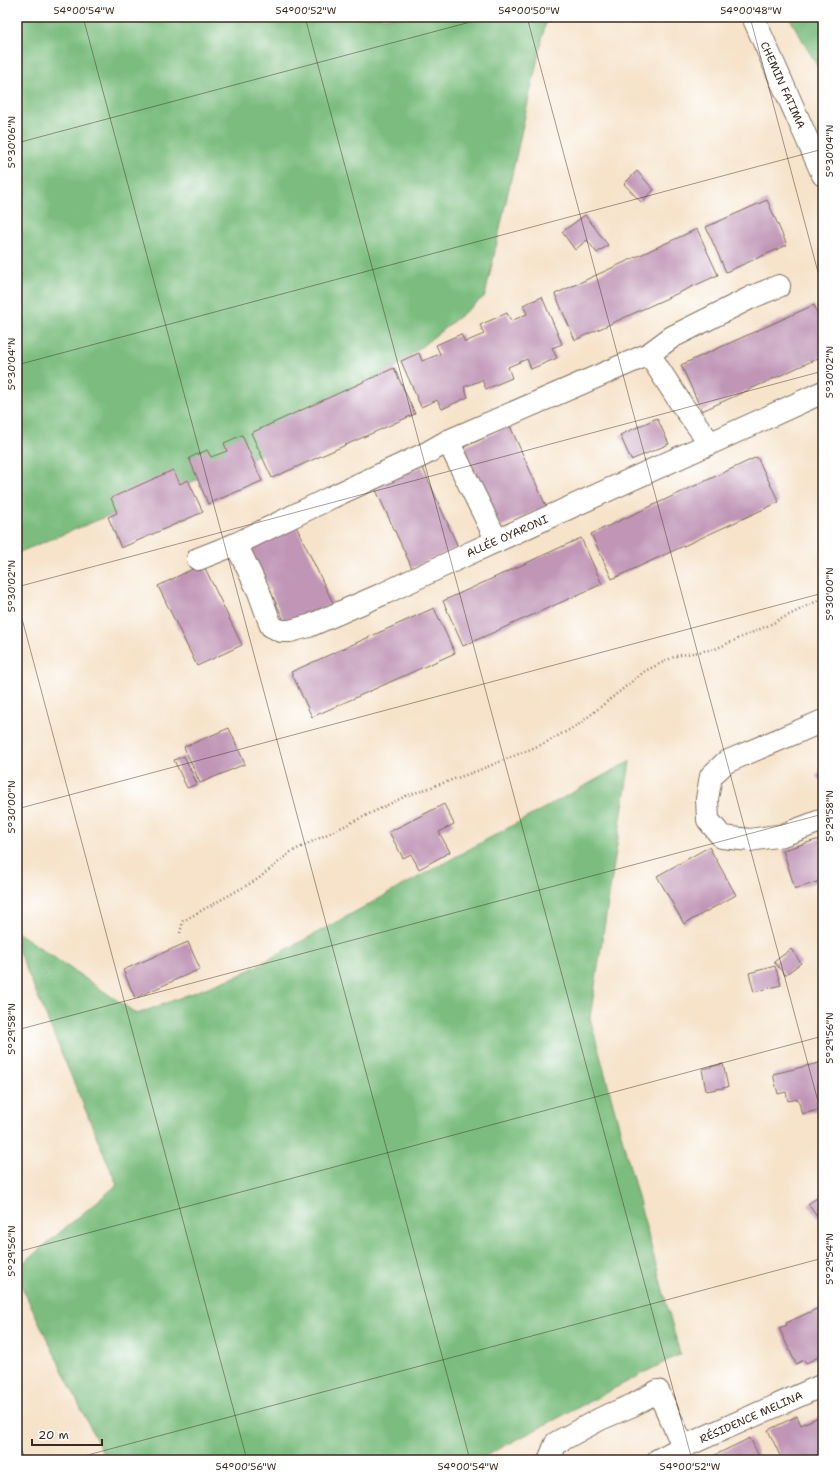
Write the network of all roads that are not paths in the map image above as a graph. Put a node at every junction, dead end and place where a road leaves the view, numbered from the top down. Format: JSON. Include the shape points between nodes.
{"nodes":[{"id":1,"x":753,"y":17,"type":"edge"},
{"id":2,"x":823,"y":175,"type":"edge"},
{"id":3,"x":779,"y":286,"type":"dead end"},
{"id":4,"x":649,"y":354,"type":"junction"},
{"id":5,"x":823,"y":392,"type":"edge"},
{"id":6,"x":448,"y":441,"type":"junction"},
{"id":7,"x":710,"y":443,"type":"junction"},
{"id":8,"x":497,"y":541,"type":"junction"},
{"id":9,"x":236,"y":544,"type":"junction"},
{"id":10,"x":198,"y":560,"type":"dead end"},
{"id":11,"x":823,"y":721,"type":"edge"},
{"id":12,"x":823,"y":820,"type":"edge"},
{"id":13,"x":823,"y":1385,"type":"edge"},
{"id":14,"x":685,"y":1446,"type":"junction"},
{"id":15,"x":551,"y":1460,"type":"edge"},
{"id":16,"x":658,"y":1460,"type":"edge"}],
"edges":[{"from":1,"to":2,"type":"street","name":"CHEMIN FATIMA"},
{"from":3,"to":4,"type":"street","via":[[672,337]]},
{"from":4,"to":6,"type":"street"},
{"from":4,"to":7,"type":"street"},
{"from":5,"to":7,"type":"street","name":"ALLÉE OYARONI"},
{"from":6,"to":8,"type":"street"},
{"from":6,"to":9,"type":"street"},
{"from":7,"to":8,"type":"street","name":"ALLÉE OYARONI"},
{"from":8,"to":9,"type":"street","name":"ALLÉE OYARONI","via":[[385,593],[309,626],[290,631],[281,631],[271,626],[260,592]]},
{"from":9,"to":10,"type":"street"},
{"from":11,"to":12,"type":"street","via":[[726,762],[711,776],[707,799],[708,820],[722,837],[750,840],[783,835]]},
{"from":13,"to":14,"type":"street","name":"RÉSIDENCE MELINA"},
{"from":14,"to":15,"type":"street","via":[[658,1391],[556,1443]]},
{"from":14,"to":16,"type":"street","name":"RÉSIDENCE MELINA"}]}
